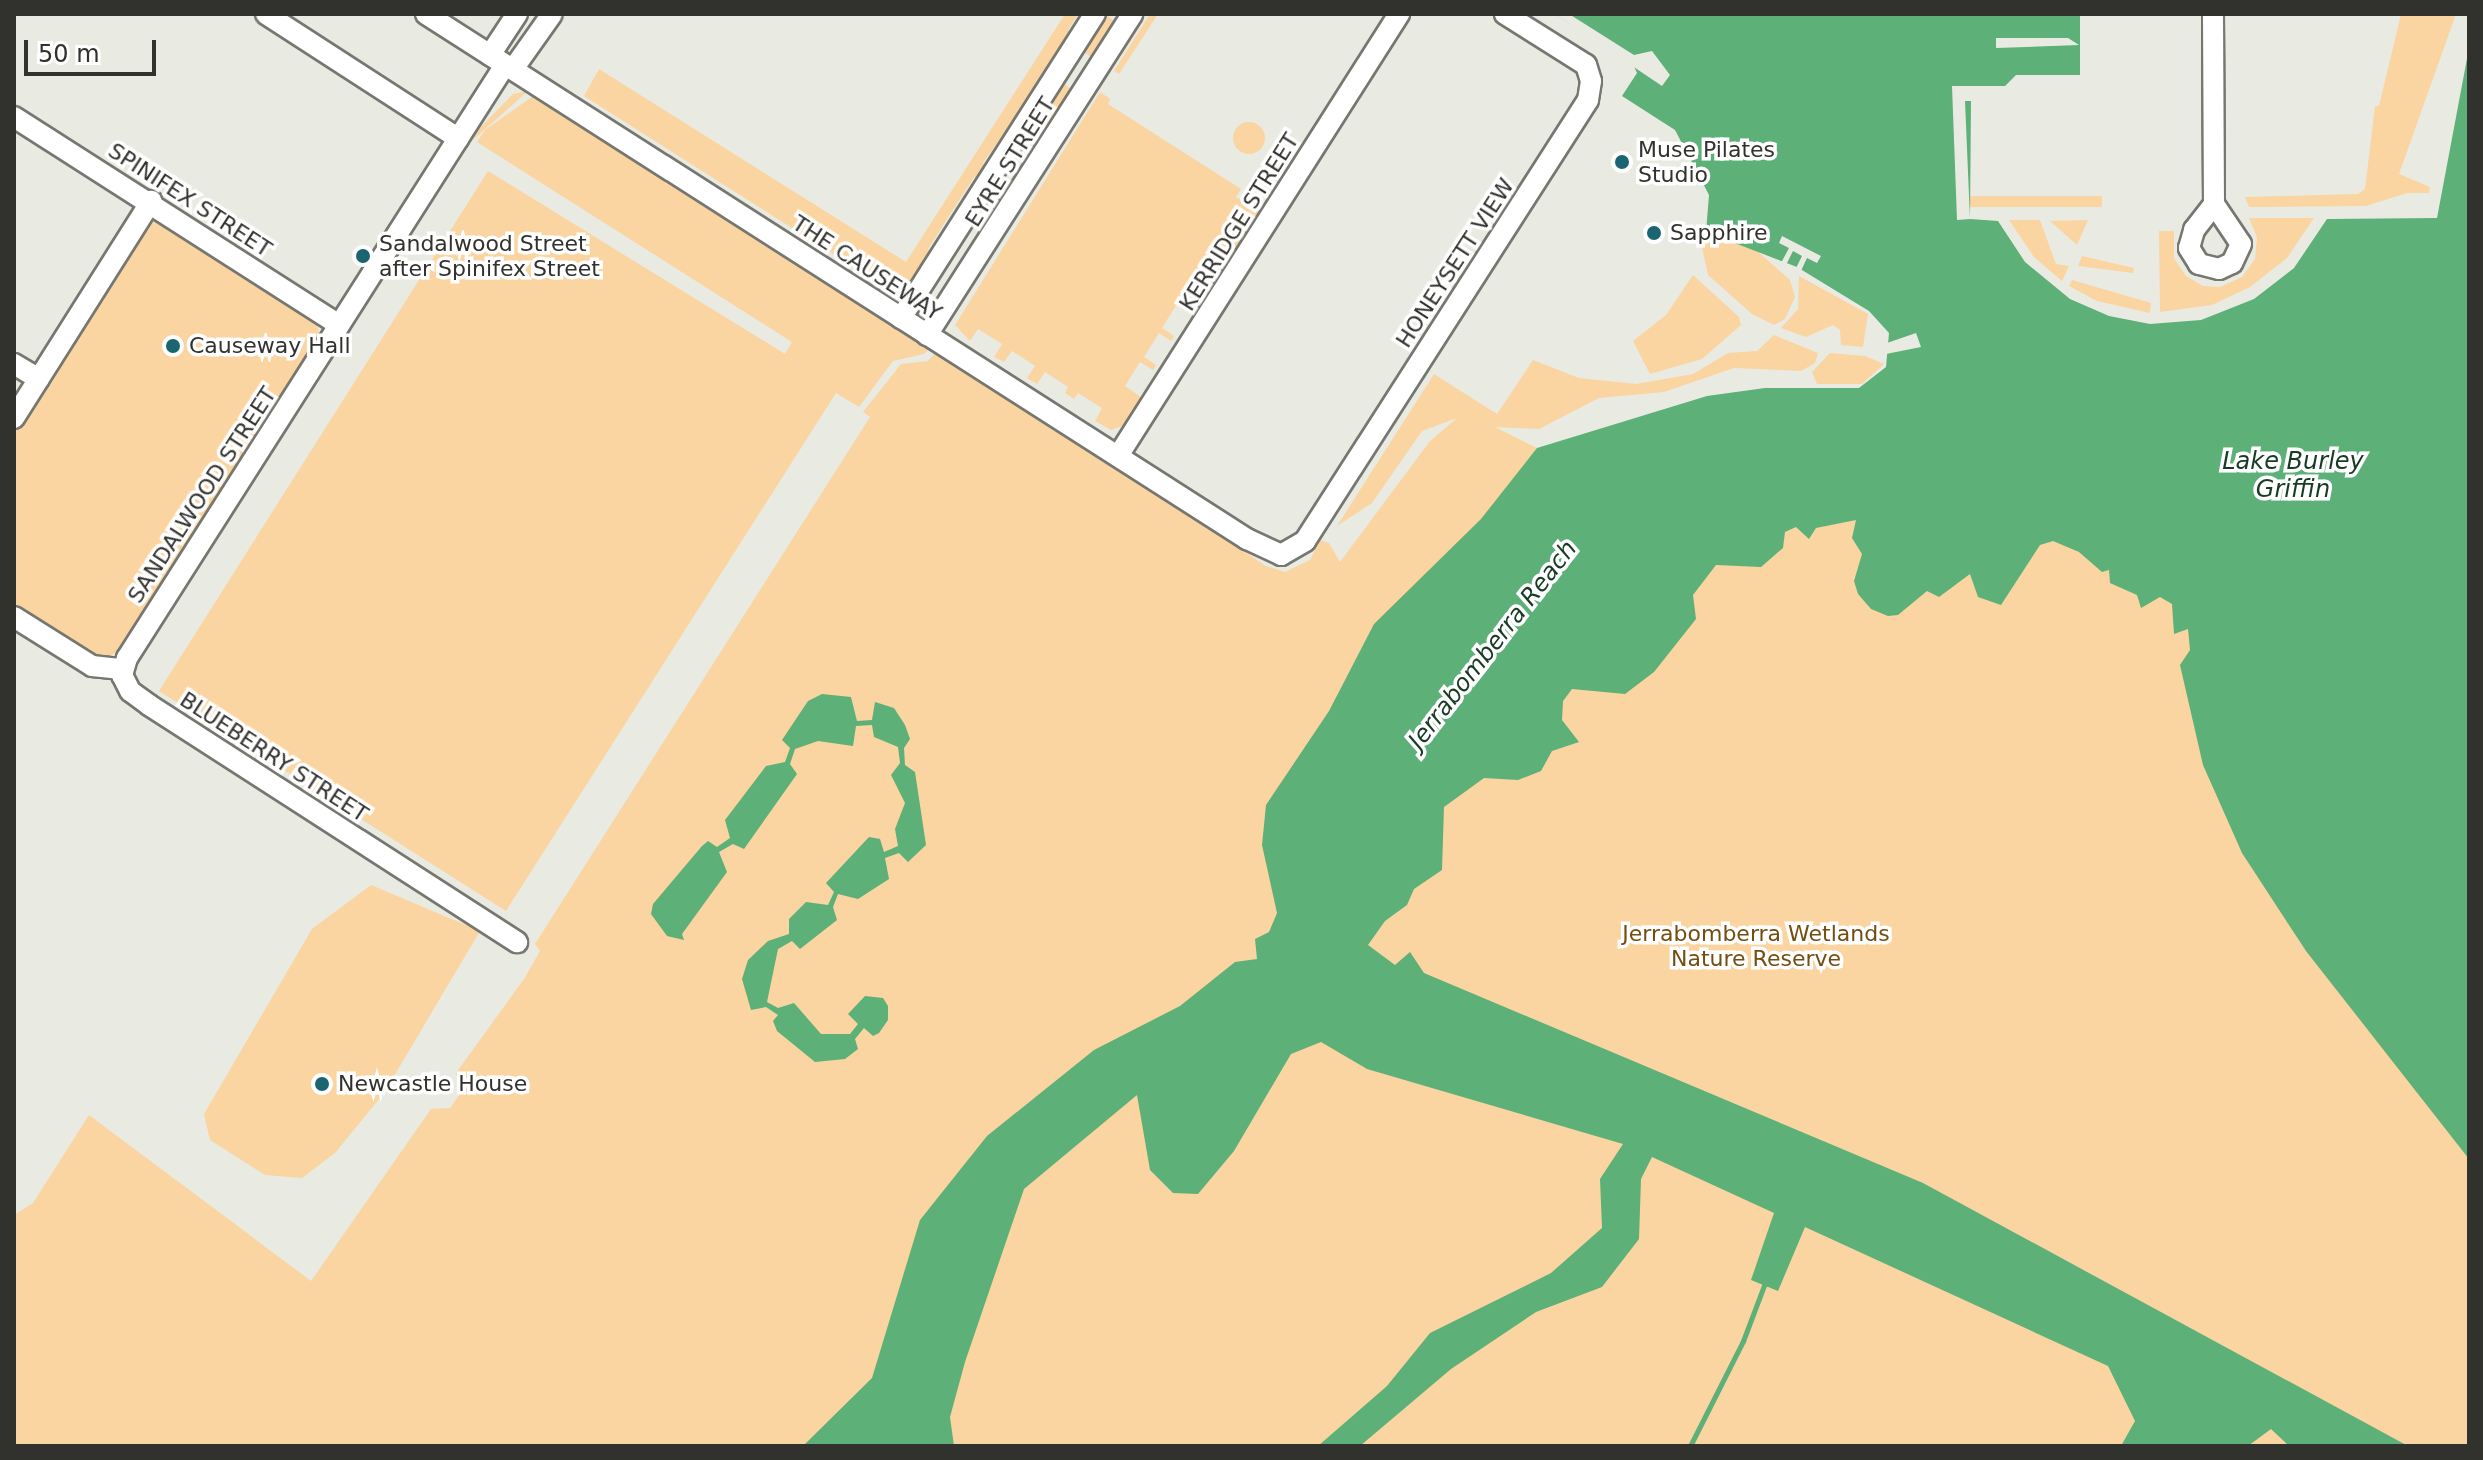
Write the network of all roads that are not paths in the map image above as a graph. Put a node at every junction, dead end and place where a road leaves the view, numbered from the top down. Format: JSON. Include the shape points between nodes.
{"nodes":[{"id":1,"x":266,"y":14,"type":"edge"},
{"id":2,"x":426,"y":14,"type":"edge"},
{"id":3,"x":517,"y":14,"type":"edge"},
{"id":4,"x":552,"y":14,"type":"edge"},
{"id":5,"x":1095,"y":14,"type":"edge"},
{"id":6,"x":1132,"y":14,"type":"edge"},
{"id":7,"x":1399,"y":14,"type":"edge"},
{"id":8,"x":1505,"y":14,"type":"edge"},
{"id":9,"x":2213,"y":14,"type":"edge"},
{"id":10,"x":502,"y":63,"type":"junction"},
{"id":11,"x":14,"y":117,"type":"edge"},
{"id":12,"x":458,"y":138,"type":"junction"},
{"id":13,"x":151,"y":201,"type":"junction"},
{"id":14,"x":2214,"y":204,"type":"dead end"},
{"id":15,"x":901,"y":318,"type":"junction"},
{"id":16,"x":339,"y":325,"type":"junction"},
{"id":17,"x":927,"y":335,"type":"junction"},
{"id":18,"x":14,"y":364,"type":"edge"},
{"id":19,"x":39,"y":379,"type":"junction"},
{"id":20,"x":14,"y":418,"type":"edge"},
{"id":21,"x":1118,"y":456,"type":"junction"},
{"id":22,"x":1285,"y":554,"type":"joint"},
{"id":23,"x":14,"y":617,"type":"edge"},
{"id":24,"x":122,"y":669,"type":"junction"},
{"id":25,"x":517,"y":942,"type":"dead end"}],
"edges":[{"from":1,"to":12,"type":"street"},
{"from":2,"to":10,"type":"street","name":"THE CAUSEWAY"},
{"from":3,"to":10,"type":"street"},
{"from":4,"to":10,"type":"street"},
{"from":5,"to":15,"type":"street","name":"EYRE STREET"},
{"from":6,"to":17,"type":"street","name":"EYRE STREET"},
{"from":7,"to":21,"type":"street","name":"KERRIDGE STREET"},
{"from":8,"to":22,"type":"street","name":"HONEYSETT VIEW","via":[[1586,65],[1591,81],[1588,100],[1313,530],[1302,546]]},
{"from":9,"to":14,"type":"street"},
{"from":10,"to":12,"type":"street","name":"SANDALWOOD STREET"},
{"from":10,"to":15,"type":"street","name":"THE CAUSEWAY"},
{"from":11,"to":13,"type":"street","name":"SPINIFEX STREET"},
{"from":12,"to":16,"type":"street","name":"SANDALWOOD STREET"},
{"from":13,"to":16,"type":"street","name":"SPINIFEX STREET"},
{"from":13,"to":19,"type":"street"},
{"from":15,"to":17,"type":"street","name":"THE CAUSEWAY"},
{"from":16,"to":24,"type":"street","name":"SANDALWOOD STREET"},
{"from":17,"to":21,"type":"street","name":"THE CAUSEWAY"},
{"from":18,"to":19,"type":"street"},
{"from":19,"to":20,"type":"street"},
{"from":21,"to":22,"type":"street","name":"THE CAUSEWAY","via":[[1258,546]]},
{"from":23,"to":24,"type":"street","via":[[92,666]]},
{"from":24,"to":25,"type":"street","name":"BLUEBERRY STREET","via":[[132,693]]}]}
